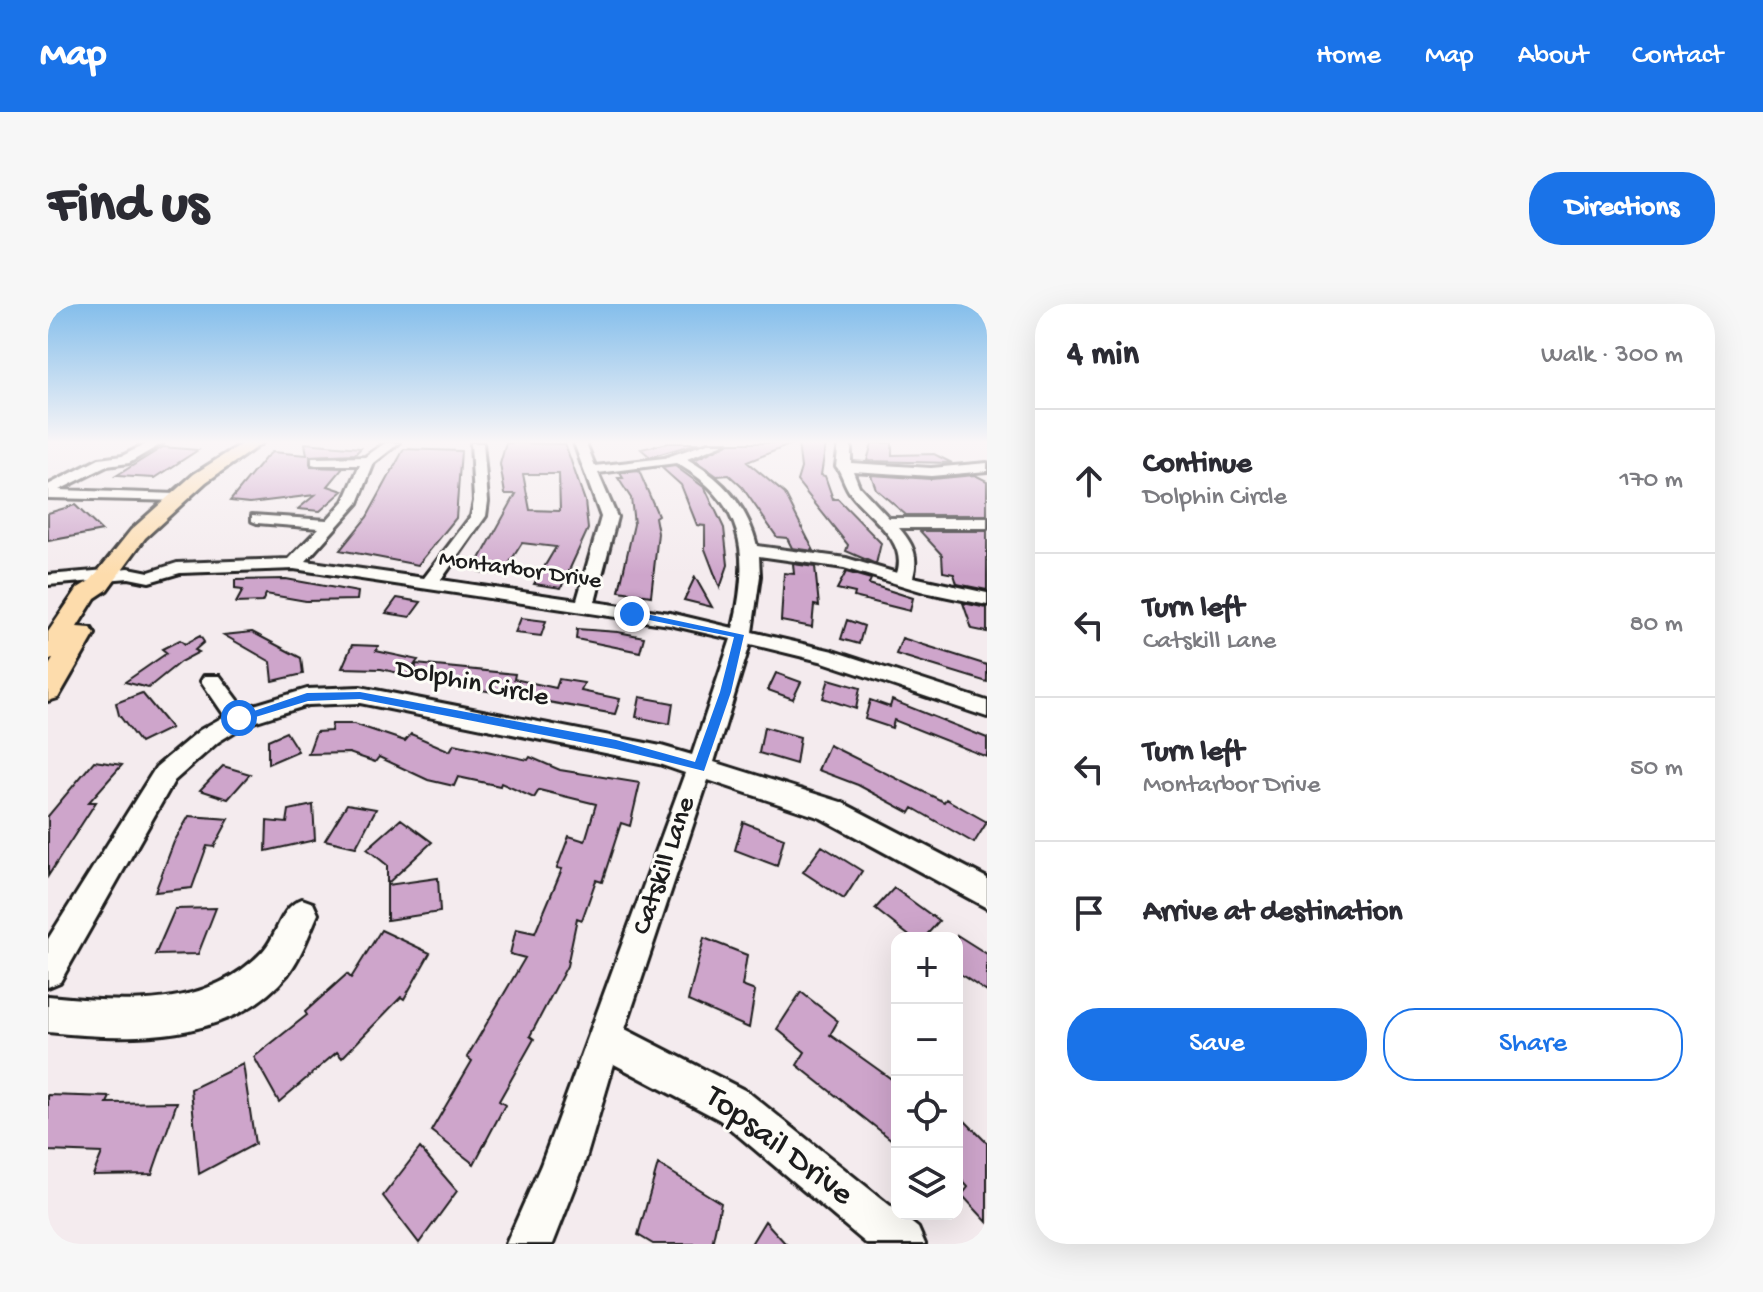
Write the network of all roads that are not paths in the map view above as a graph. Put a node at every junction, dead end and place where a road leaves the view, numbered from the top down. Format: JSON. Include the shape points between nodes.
{"nodes":[{"id":1,"x":191,"y":487,"type":"edge"},
{"id":2,"x":360,"y":487,"type":"edge"},
{"id":3,"x":480,"y":487,"type":"edge"},
{"id":4,"x":599,"y":487,"type":"edge"},
{"id":5,"x":719,"y":487,"type":"edge"},
{"id":6,"x":853,"y":487,"type":"edge"},
{"id":7,"x":49,"y":495,"type":"edge"},
{"id":8,"x":177,"y":498,"type":"junction"},
{"id":9,"x":257,"y":518,"type":"dead end"},
{"id":10,"x":884,"y":523,"type":"junction"},
{"id":11,"x":987,"y":523,"type":"edge"},
{"id":12,"x":331,"y":525,"type":"junction"},
{"id":13,"x":750,"y":550,"type":"junction"},
{"id":14,"x":294,"y":564,"type":"junction"},
{"id":15,"x":48,"y":580,"type":"edge"},
{"id":16,"x":103,"y":580,"type":"junction"},
{"id":17,"x":903,"y":580,"type":"junction"},
{"id":18,"x":429,"y":584,"type":"junction"},
{"id":19,"x":987,"y":599,"type":"edge"},
{"id":20,"x":584,"y":607,"type":"junction"},
{"id":21,"x":739,"y":635,"type":"junction"},
{"id":22,"x":48,"y":652,"type":"edge"},
{"id":23,"x":212,"y":681,"type":"dead end"},
{"id":24,"x":48,"y":691,"type":"edge"},
{"id":25,"x":987,"y":709,"type":"edge"},
{"id":26,"x":239,"y":718,"type":"junction"},
{"id":27,"x":699,"y":768,"type":"junction"},
{"id":28,"x":987,"y":894,"type":"edge"},
{"id":29,"x":302,"y":914,"type":"dead end"},
{"id":30,"x":48,"y":970,"type":"edge"},
{"id":31,"x":48,"y":1014,"type":"edge"},
{"id":32,"x":604,"y":1038,"type":"junction"},
{"id":33,"x":529,"y":1244,"type":"edge"},
{"id":34,"x":902,"y":1244,"type":"edge"}],
"edges":[{"from":1,"to":8,"type":"main road"},
{"from":2,"to":12,"type":"street"},
{"from":3,"to":18,"type":"street","via":[[478,516]]},
{"from":4,"to":20,"type":"street","via":[[609,526]]},
{"from":5,"to":13,"type":"street","name":"Catskill Lane","via":[[744,526]]},
{"from":6,"to":10,"type":"street"},
{"from":7,"to":8,"type":"street"},
{"from":8,"to":16,"type":"main road","via":[[138,534]]},
{"from":9,"to":12,"type":"street"},
{"from":10,"to":11,"type":"street"},
{"from":10,"to":17,"type":"street","via":[[911,558]]},
{"from":12,"to":14,"type":"street"},
{"from":13,"to":17,"type":"street","via":[[846,563]]},
{"from":13,"to":21,"type":"street","name":"Catskill Lane","via":[[751,587]]},
{"from":14,"to":16,"type":"street","name":"Montarbor Drive","via":[[177,568],[162,575],[132,573]]},
{"from":14,"to":18,"type":"street","name":"Montarbor Drive"},
{"from":15,"to":16,"type":"street","name":"Montarbor Drive"},
{"from":16,"to":22,"type":"main road","via":[[86,593]]},
{"from":16,"to":24,"type":"main road","via":[[105,593]]},
{"from":17,"to":19,"type":"street"},
{"from":18,"to":20,"type":"street","name":"Montarbor Drive"},
{"from":20,"to":21,"type":"street","name":"Montarbor Drive"},
{"from":21,"to":25,"type":"street","name":"Montarbor Drive","via":[[840,660]]},
{"from":21,"to":27,"type":"street","name":"Catskill Lane"},
{"from":23,"to":26,"type":"street"},
{"from":26,"to":27,"type":"street","name":"Dolphin Circle","via":[[307,697],[360,695],[616,744]]},
{"from":26,"to":30,"type":"street","name":"Dolphin Circle","via":[[165,774]]},
{"from":27,"to":28,"type":"street","name":"Dolphin Circle","via":[[831,810]]},
{"from":27,"to":32,"type":"street","name":"Catskill Lane"},
{"from":29,"to":31,"type":"street","via":[[278,959],[248,987],[214,1005],[171,1019],[138,1022]]},
{"from":32,"to":33,"type":"street","name":"Catskill Lane"},
{"from":32,"to":34,"type":"street","name":"Topsail Drive","via":[[734,1106]]}]}
